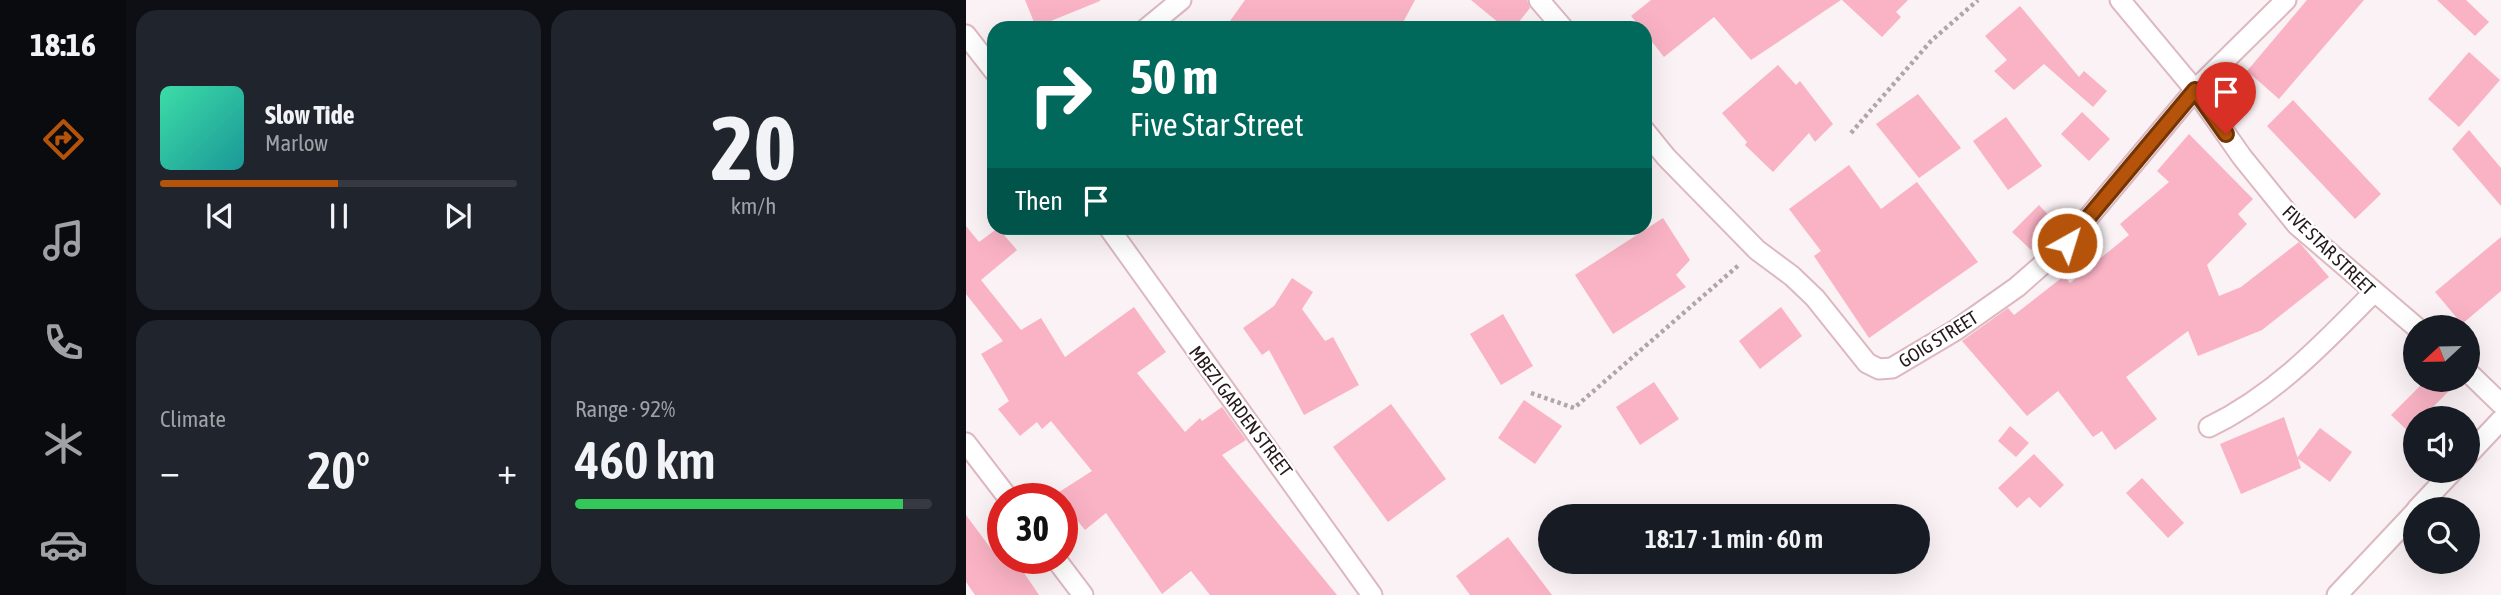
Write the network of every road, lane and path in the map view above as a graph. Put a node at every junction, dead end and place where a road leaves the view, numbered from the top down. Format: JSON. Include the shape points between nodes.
{"nodes":[{"id":1,"x":1181,"y":0,"type":"edge"},
{"id":2,"x":1539,"y":0,"type":"edge"},
{"id":3,"x":1978,"y":0,"type":"edge"},
{"id":4,"x":2120,"y":0,"type":"edge"},
{"id":5,"x":2286,"y":0,"type":"edge"},
{"id":6,"x":1156,"y":21,"type":"edge"},
{"id":7,"x":1557,"y":21,"type":"edge"},
{"id":8,"x":966,"y":35,"type":"edge"},
{"id":9,"x":987,"y":62,"type":"edge"},
{"id":10,"x":2195,"y":90,"type":"junction"},
{"id":11,"x":1851,"y":133,"type":"dead end"},
{"id":12,"x":1652,"y":140,"type":"edge"},
{"id":13,"x":1114,"y":235,"type":"edge"},
{"id":14,"x":1757,"y":250,"type":"junction"},
{"id":15,"x":2372,"y":293,"type":"junction"},
{"id":16,"x":2403,"y":317,"type":"edge"},
{"id":17,"x":2480,"y":384,"type":"edge"},
{"id":18,"x":1531,"y":393,"type":"dead end"},
{"id":19,"x":2501,"y":404,"type":"edge"},
{"id":20,"x":2501,"y":420,"type":"edge"},
{"id":21,"x":2209,"y":427,"type":"dead end"},
{"id":22,"x":2480,"y":442,"type":"edge"},
{"id":23,"x":966,"y":443,"type":"edge"},
{"id":24,"x":997,"y":483,"type":"edge"},
{"id":25,"x":2442,"y":483,"type":"edge"},
{"id":26,"x":2429,"y":497,"type":"edge"},
{"id":27,"x":2403,"y":525,"type":"edge"},
{"id":28,"x":1067,"y":574,"type":"edge"},
{"id":29,"x":1083,"y":595,"type":"edge"},
{"id":30,"x":1371,"y":595,"type":"edge"},
{"id":31,"x":2337,"y":595,"type":"edge"}],
"edges":[{"from":1,"to":6,"type":"street"},
{"from":2,"to":7,"type":"street"},
{"from":3,"to":11,"type":"path","via":[[1931,41]]},
{"from":4,"to":10,"type":"street","name":"FIVE STAR STREET"},
{"from":5,"to":10,"type":"street","name":"GOIG STREET"},
{"from":8,"to":9,"type":"street"},
{"from":10,"to":14,"type":"street","name":"GOIG STREET","via":[[2067,243],[2017,287],[1892,368],[1879,369],[1867,363],[1815,298]]},
{"from":10,"to":15,"type":"street","name":"FIVE STAR STREET","via":[[2297,225]]},
{"from":12,"to":14,"type":"street","name":"GOIG STREET"},
{"from":13,"to":30,"type":"street","name":"MBEZI GARDEN STREET"},
{"from":14,"to":18,"type":"path","via":[[1574,408]]},
{"from":15,"to":16,"type":"street","name":"FIVE STAR STREET"},
{"from":15,"to":21,"type":"street","via":[[2306,361],[2245,409]]},
{"from":17,"to":19,"type":"street"},
{"from":20,"to":22,"type":"street"},
{"from":23,"to":24,"type":"street"},
{"from":25,"to":26,"type":"street"},
{"from":27,"to":31,"type":"street"},
{"from":28,"to":29,"type":"street"}]}
